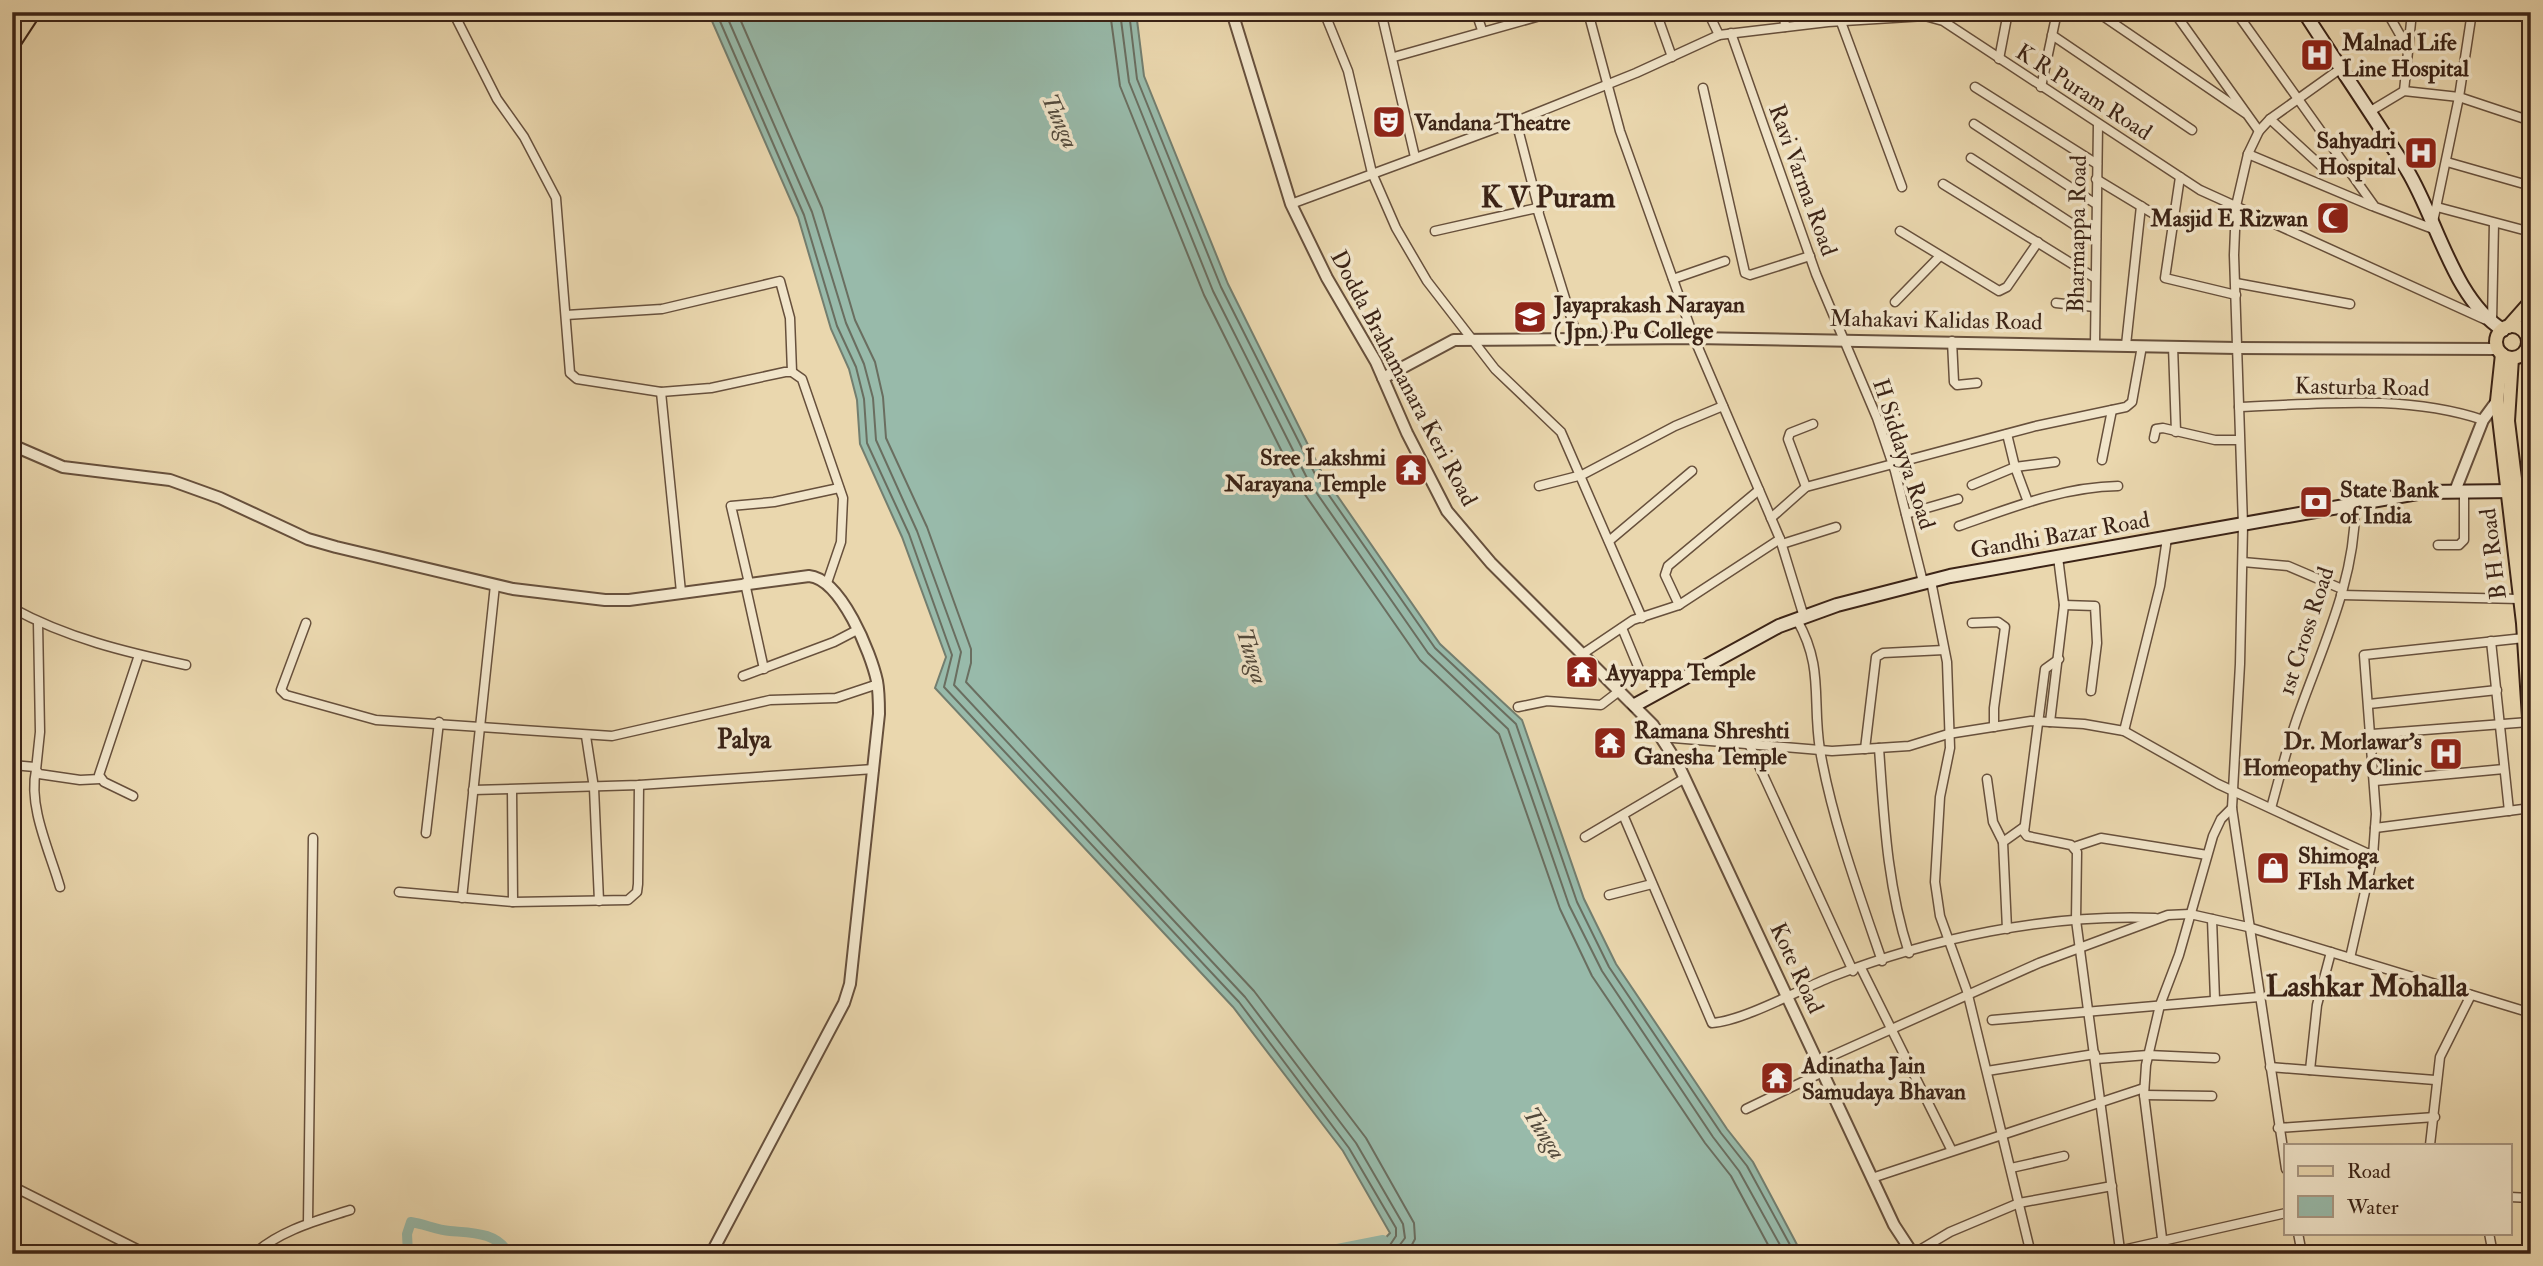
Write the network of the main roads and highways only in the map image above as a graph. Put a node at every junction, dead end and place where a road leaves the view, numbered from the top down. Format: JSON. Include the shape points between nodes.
{"nodes":[{"id":1,"x":33,"y":12,"type":"edge"},
{"id":2,"x":2304,"y":12,"type":"edge"},
{"id":3,"x":12,"y":44,"type":"edge"},
{"id":4,"x":2531,"y":301,"type":"edge"},
{"id":5,"x":2498,"y":325,"type":"junction"},
{"id":6,"x":2529,"y":338,"type":"edge"},
{"id":7,"x":2504,"y":354,"type":"junction"},
{"id":8,"x":2511,"y":491,"type":"junction"},
{"id":9,"x":2531,"y":610,"type":"edge"},
{"id":10,"x":1635,"y":705,"type":"road end"},
{"id":11,"x":2531,"y":750,"type":"edge"}],
"edges":[{"from":1,"to":3,"type":"highway"},
{"from":2,"to":5,"type":"main road","via":[[2408,173],[2472,299]]},
{"from":4,"to":5,"type":"main road"},
{"from":5,"to":6,"type":"main road","via":[[2519,328]]},
{"from":5,"to":7,"type":"main road","via":[[2497,339]]},
{"from":6,"to":7,"type":"main road","via":[[2522,355]]},
{"from":7,"to":8,"type":"main road"},
{"from":7,"to":8,"type":"main road","name":"B H Road","via":[[2497,401]]},
{"from":8,"to":9,"type":"main road"},
{"from":8,"to":10,"type":"main road","name":"Gandhi Bazar Road","via":[[2423,492],[1927,581],[1779,626]]},
{"from":8,"to":11,"type":"main road","name":"B H Road"}]}
